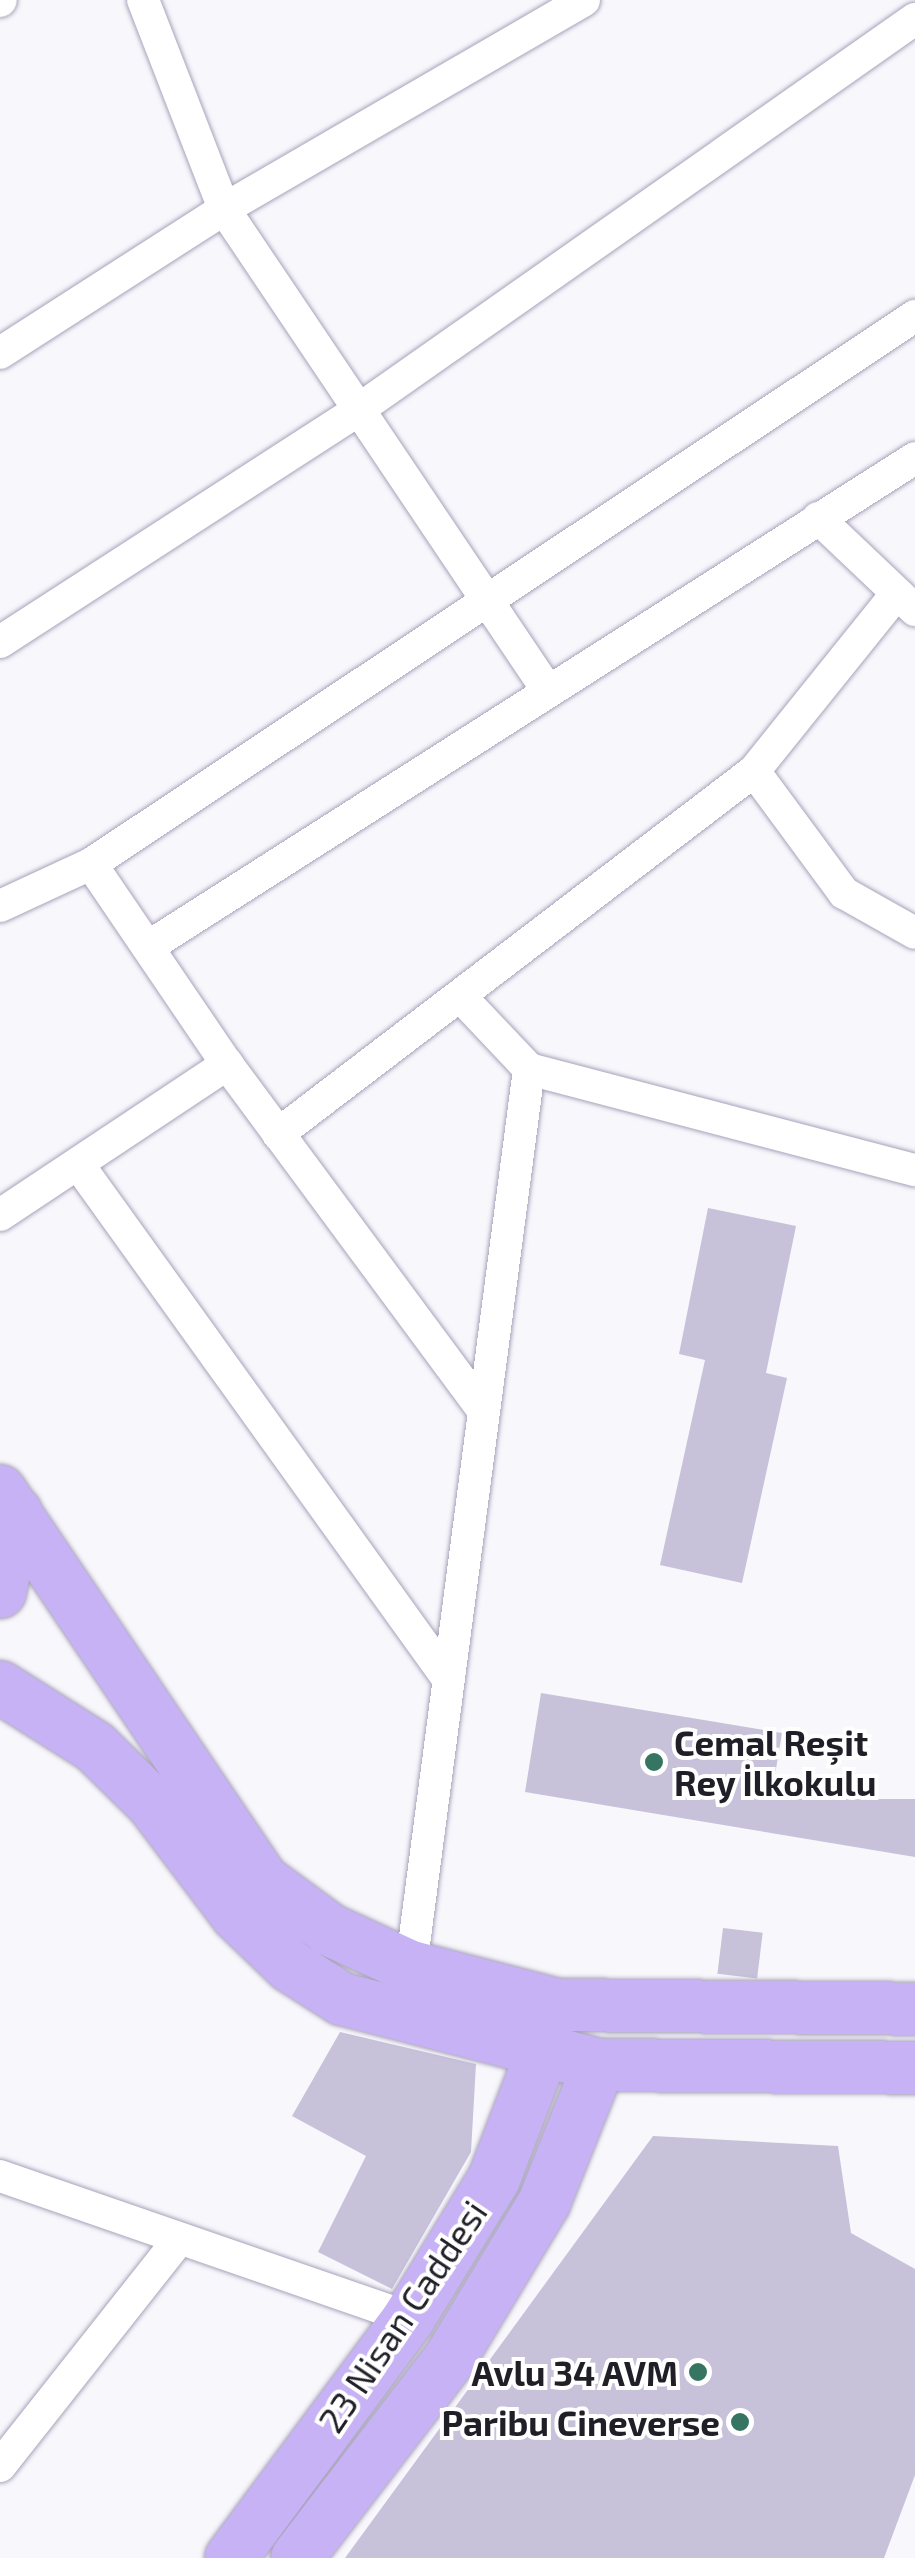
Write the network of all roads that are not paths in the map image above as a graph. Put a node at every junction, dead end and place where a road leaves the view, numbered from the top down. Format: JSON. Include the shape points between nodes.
{"nodes":[{"id":1,"x":143,"y":0,"type":"edge"},
{"id":2,"x":584,"y":0,"type":"edge"},
{"id":3,"x":915,"y":18,"type":"edge"},
{"id":4,"x":224,"y":208,"type":"junction"},
{"id":5,"x":915,"y":316,"type":"edge"},
{"id":6,"x":0,"y":353,"type":"edge"},
{"id":7,"x":358,"y":410,"type":"junction"},
{"id":8,"x":915,"y":458,"type":"edge"},
{"id":9,"x":818,"y":518,"type":"junction"},
{"id":10,"x":904,"y":604,"type":"edge"},
{"id":11,"x":488,"y":605,"type":"junction"},
{"id":12,"x":0,"y":642,"type":"edge"},
{"id":13,"x":548,"y":691,"type":"junction"},
{"id":14,"x":754,"y":771,"type":"junction"},
{"id":15,"x":91,"y":864,"type":"junction"},
{"id":16,"x":0,"y":906,"type":"edge"},
{"id":17,"x":915,"y":933,"type":"edge"},
{"id":18,"x":151,"y":945,"type":"junction"},
{"id":19,"x":462,"y":997,"type":"junction"},
{"id":20,"x":227,"y":1064,"type":"junction"},
{"id":21,"x":529,"y":1070,"type":"junction"},
{"id":22,"x":278,"y":1134,"type":"junction"},
{"id":23,"x":78,"y":1164,"type":"junction"},
{"id":24,"x":915,"y":1170,"type":"edge"},
{"id":25,"x":0,"y":1216,"type":"edge"},
{"id":26,"x":484,"y":1411,"type":"junction"},
{"id":27,"x":8,"y":1502,"type":"edge"},
{"id":28,"x":0,"y":1592,"type":"edge"},
{"id":29,"x":448,"y":1679,"type":"junction"},
{"id":30,"x":0,"y":1687,"type":"edge"},
{"id":31,"x":411,"y":1967,"type":"junction"},
{"id":32,"x":915,"y":2009,"type":"edge"},
{"id":33,"x":541,"y":2056,"type":"junction"},
{"id":34,"x":599,"y":2065,"type":"junction"},
{"id":35,"x":915,"y":2068,"type":"edge"},
{"id":36,"x":0,"y":2176,"type":"edge"},
{"id":37,"x":177,"y":2242,"type":"junction"},
{"id":38,"x":409,"y":2318,"type":"junction"},
{"id":39,"x":0,"y":2466,"type":"edge"},
{"id":40,"x":231,"y":2558,"type":"edge"},
{"id":41,"x":297,"y":2558,"type":"edge"}],
"edges":[{"from":1,"to":4,"type":"street"},
{"from":2,"to":4,"type":"street"},
{"from":3,"to":7,"type":"street"},
{"from":4,"to":6,"type":"street"},
{"from":4,"to":7,"type":"street"},
{"from":5,"to":11,"type":"street"},
{"from":7,"to":11,"type":"street"},
{"from":7,"to":12,"type":"street"},
{"from":8,"to":9,"type":"street"},
{"from":9,"to":10,"type":"street"},
{"from":9,"to":13,"type":"street"},
{"from":10,"to":14,"type":"street"},
{"from":11,"to":13,"type":"street"},
{"from":11,"to":15,"type":"street"},
{"from":13,"to":18,"type":"street"},
{"from":14,"to":17,"type":"street","via":[[844,893]]},
{"from":14,"to":19,"type":"street"},
{"from":15,"to":16,"type":"street"},
{"from":15,"to":18,"type":"street"},
{"from":18,"to":20,"type":"street"},
{"from":19,"to":21,"type":"street"},
{"from":19,"to":22,"type":"street"},
{"from":20,"to":22,"type":"street"},
{"from":20,"to":23,"type":"street"},
{"from":21,"to":24,"type":"street"},
{"from":21,"to":26,"type":"street"},
{"from":22,"to":26,"type":"street"},
{"from":23,"to":25,"type":"street"},
{"from":23,"to":29,"type":"street"},
{"from":26,"to":29,"type":"street"},
{"from":27,"to":28,"type":"main road"},
{"from":27,"to":31,"type":"main road","via":[[262,1880],[330,1930]]},
{"from":29,"to":31,"type":"street"},
{"from":30,"to":33,"type":"main road","via":[[95,1747],[290,1966],[342,1999]]},
{"from":31,"to":32,"type":"main road","via":[[558,2005],[616,2011]]},
{"from":33,"to":34,"type":"main road"},
{"from":33,"to":38,"type":"main road","name":"23 Nisan Caddesi","via":[[494,2179]]},
{"from":34,"to":35,"type":"main road"},
{"from":34,"to":41,"type":"main road","name":"23 Nisan Caddesi","via":[[544,2203],[451,2357]]},
{"from":36,"to":37,"type":"street"},
{"from":37,"to":38,"type":"street"},
{"from":37,"to":39,"type":"street"},
{"from":38,"to":40,"type":"main road","name":"23 Nisan Caddesi"}]}
